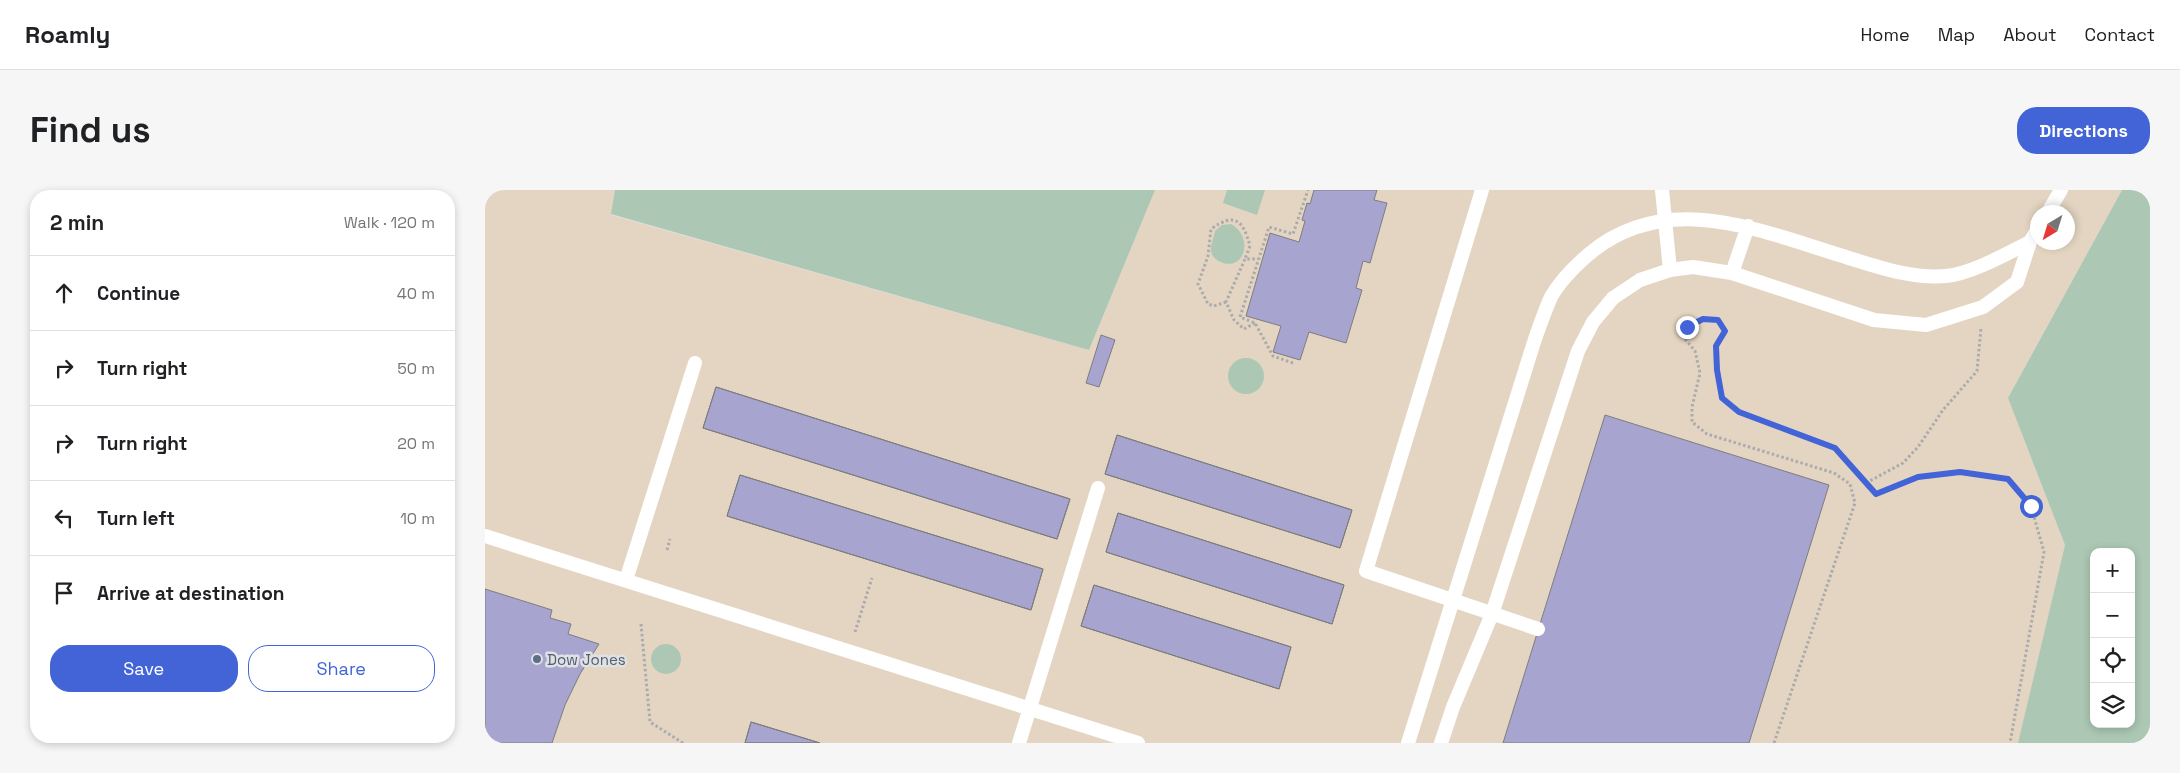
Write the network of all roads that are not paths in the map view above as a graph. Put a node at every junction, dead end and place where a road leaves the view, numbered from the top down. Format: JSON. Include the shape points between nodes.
{"nodes":[{"id":1,"x":1483,"y":190,"type":"edge"},
{"id":2,"x":1662,"y":190,"type":"edge"},
{"id":3,"x":2061,"y":190,"type":"edge"},
{"id":4,"x":2052,"y":205,"type":"edge"},
{"id":5,"x":1665,"y":221,"type":"junction"},
{"id":6,"x":1747,"y":226,"type":"junction"},
{"id":7,"x":2030,"y":238,"type":"edge"},
{"id":8,"x":2030,"y":247,"type":"edge"},
{"id":9,"x":1670,"y":270,"type":"junction"},
{"id":10,"x":1732,"y":273,"type":"junction"},
{"id":11,"x":695,"y":363,"type":"dead end"},
{"id":12,"x":1098,"y":488,"type":"dead end"},
{"id":13,"x":485,"y":536,"type":"edge"},
{"id":14,"x":626,"y":580,"type":"junction"},
{"id":15,"x":1453,"y":600,"type":"junction"},
{"id":16,"x":1492,"y":614,"type":"junction"},
{"id":17,"x":1539,"y":629,"type":"dead end"},
{"id":18,"x":1029,"y":709,"type":"junction"},
{"id":19,"x":1019,"y":743,"type":"edge"},
{"id":20,"x":1138,"y":743,"type":"edge"},
{"id":21,"x":1409,"y":743,"type":"edge"},
{"id":22,"x":1441,"y":743,"type":"edge"}],
"edges":[{"from":1,"to":15,"type":"lane","via":[[1366,571]]},
{"from":2,"to":5,"type":"lane"},
{"from":3,"to":4,"type":"lane"},
{"from":5,"to":6,"type":"lane","via":[[1708,219]]},
{"from":5,"to":9,"type":"lane"},
{"from":5,"to":15,"type":"lane","via":[[1634,228],[1603,242],[1575,266],[1552,296],[1535,339]]},
{"from":6,"to":7,"type":"lane","via":[[1904,275],[1949,276],[1982,265]]},
{"from":6,"to":10,"type":"lane"},
{"from":8,"to":10,"type":"lane","via":[[2017,282],[1983,307],[1926,325],[1874,320]]},
{"from":9,"to":10,"type":"lane","via":[[1693,267]]},
{"from":9,"to":16,"type":"lane","via":[[1640,280],[1613,298],[1593,322],[1578,351]]},
{"from":11,"to":14,"type":"lane"},
{"from":12,"to":18,"type":"lane"},
{"from":13,"to":14,"type":"lane"},
{"from":14,"to":18,"type":"lane"},
{"from":15,"to":16,"type":"lane"},
{"from":15,"to":21,"type":"lane"},
{"from":16,"to":17,"type":"lane"},
{"from":16,"to":22,"type":"lane"},
{"from":18,"to":19,"type":"lane"},
{"from":18,"to":20,"type":"lane"}]}
